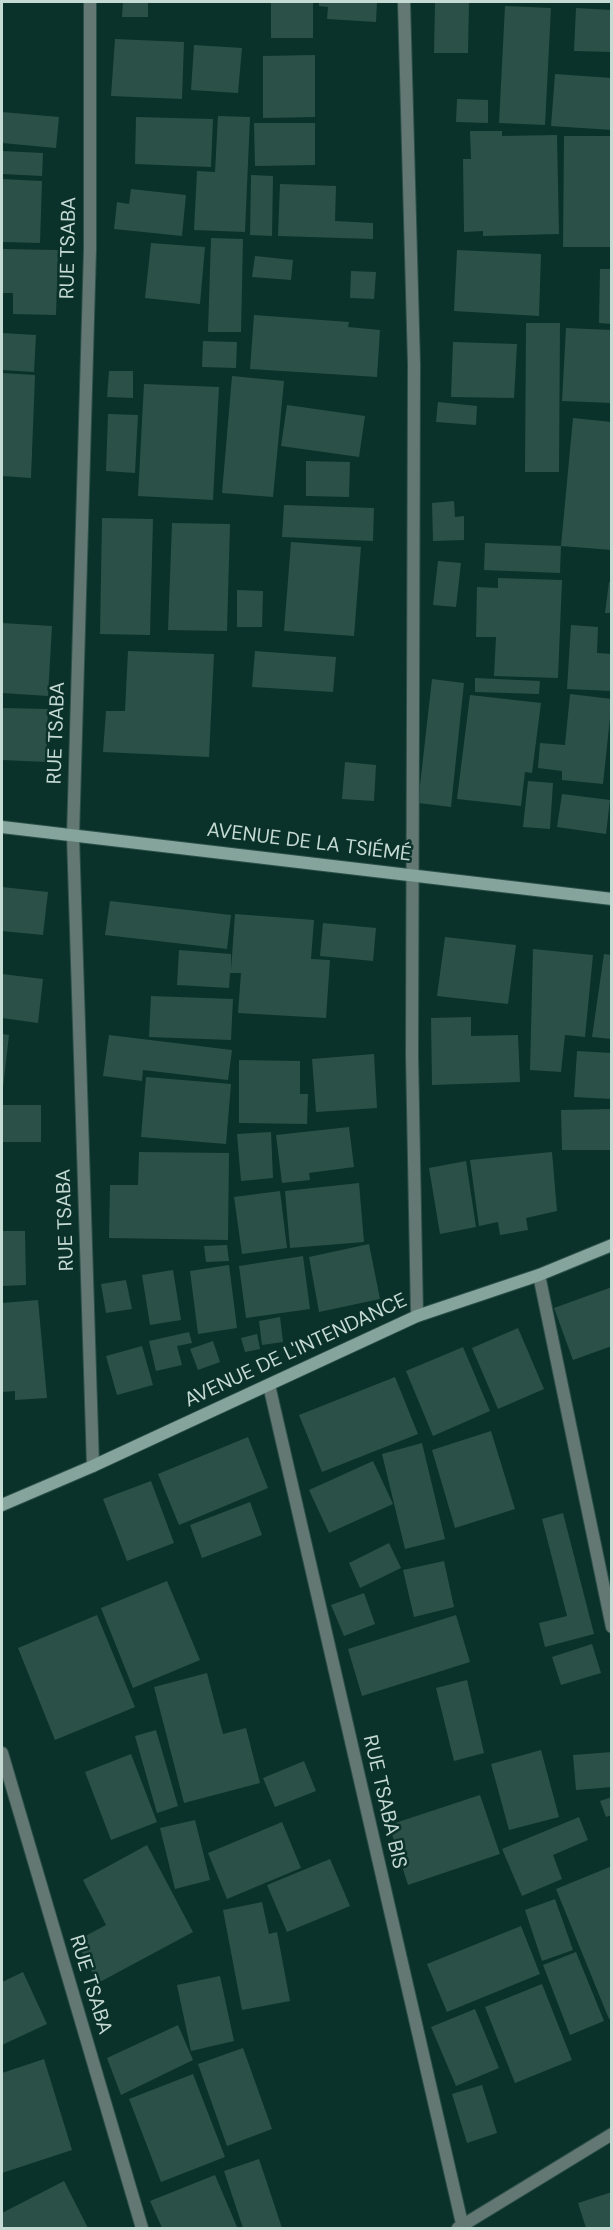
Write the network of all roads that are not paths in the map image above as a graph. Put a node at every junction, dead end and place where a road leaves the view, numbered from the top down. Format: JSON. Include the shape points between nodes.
{"nodes":[{"id":1,"x":90,"y":2,"type":"edge"},
{"id":2,"x":405,"y":2,"type":"edge"},
{"id":3,"x":2,"y":827,"type":"edge"},
{"id":4,"x":73,"y":836,"type":"junction"},
{"id":5,"x":412,"y":875,"type":"junction"},
{"id":6,"x":612,"y":898,"type":"edge"},
{"id":7,"x":612,"y":1245,"type":"edge"},
{"id":8,"x":539,"y":1275,"type":"junction"},
{"id":9,"x":417,"y":1316,"type":"junction"},
{"id":10,"x":269,"y":1385,"type":"junction"},
{"id":11,"x":93,"y":1466,"type":"junction"},
{"id":12,"x":2,"y":1505,"type":"edge"},
{"id":13,"x":612,"y":1627,"type":"edge"},
{"id":14,"x":2,"y":1753,"type":"edge"},
{"id":15,"x":612,"y":2134,"type":"edge"},
{"id":16,"x":461,"y":2228,"type":"edge"},
{"id":17,"x":142,"y":2229,"type":"edge"}],
"edges":[{"from":1,"to":4,"type":"street","name":"RUE TSABA","via":[[90,249]]},
{"from":2,"to":5,"type":"street","via":[[414,364]]},
{"from":3,"to":4,"type":"street","name":"AVENUE DE LA TSIÉMÉ"},
{"from":4,"to":5,"type":"street","name":"AVENUE DE LA TSIÉMÉ"},
{"from":4,"to":11,"type":"street","name":"RUE TSABA"},
{"from":5,"to":6,"type":"street","name":"AVENUE DE LA TSIÉMÉ"},
{"from":5,"to":9,"type":"street"},
{"from":7,"to":8,"type":"street","name":"AVENUE DE L'INTENDANCE"},
{"from":8,"to":9,"type":"street","name":"AVENUE DE L'INTENDANCE"},
{"from":8,"to":13,"type":"street"},
{"from":9,"to":10,"type":"street","name":"AVENUE DE L'INTENDANCE"},
{"from":10,"to":11,"type":"street","name":"AVENUE DE L'INTENDANCE"},
{"from":10,"to":16,"type":"street","name":"RUE TSABA BIS"},
{"from":11,"to":12,"type":"street","name":"AVENUE DE L'INTENDANCE"},
{"from":14,"to":17,"type":"street","name":"RUE TSABA"},
{"from":15,"to":16,"type":"street"}]}
